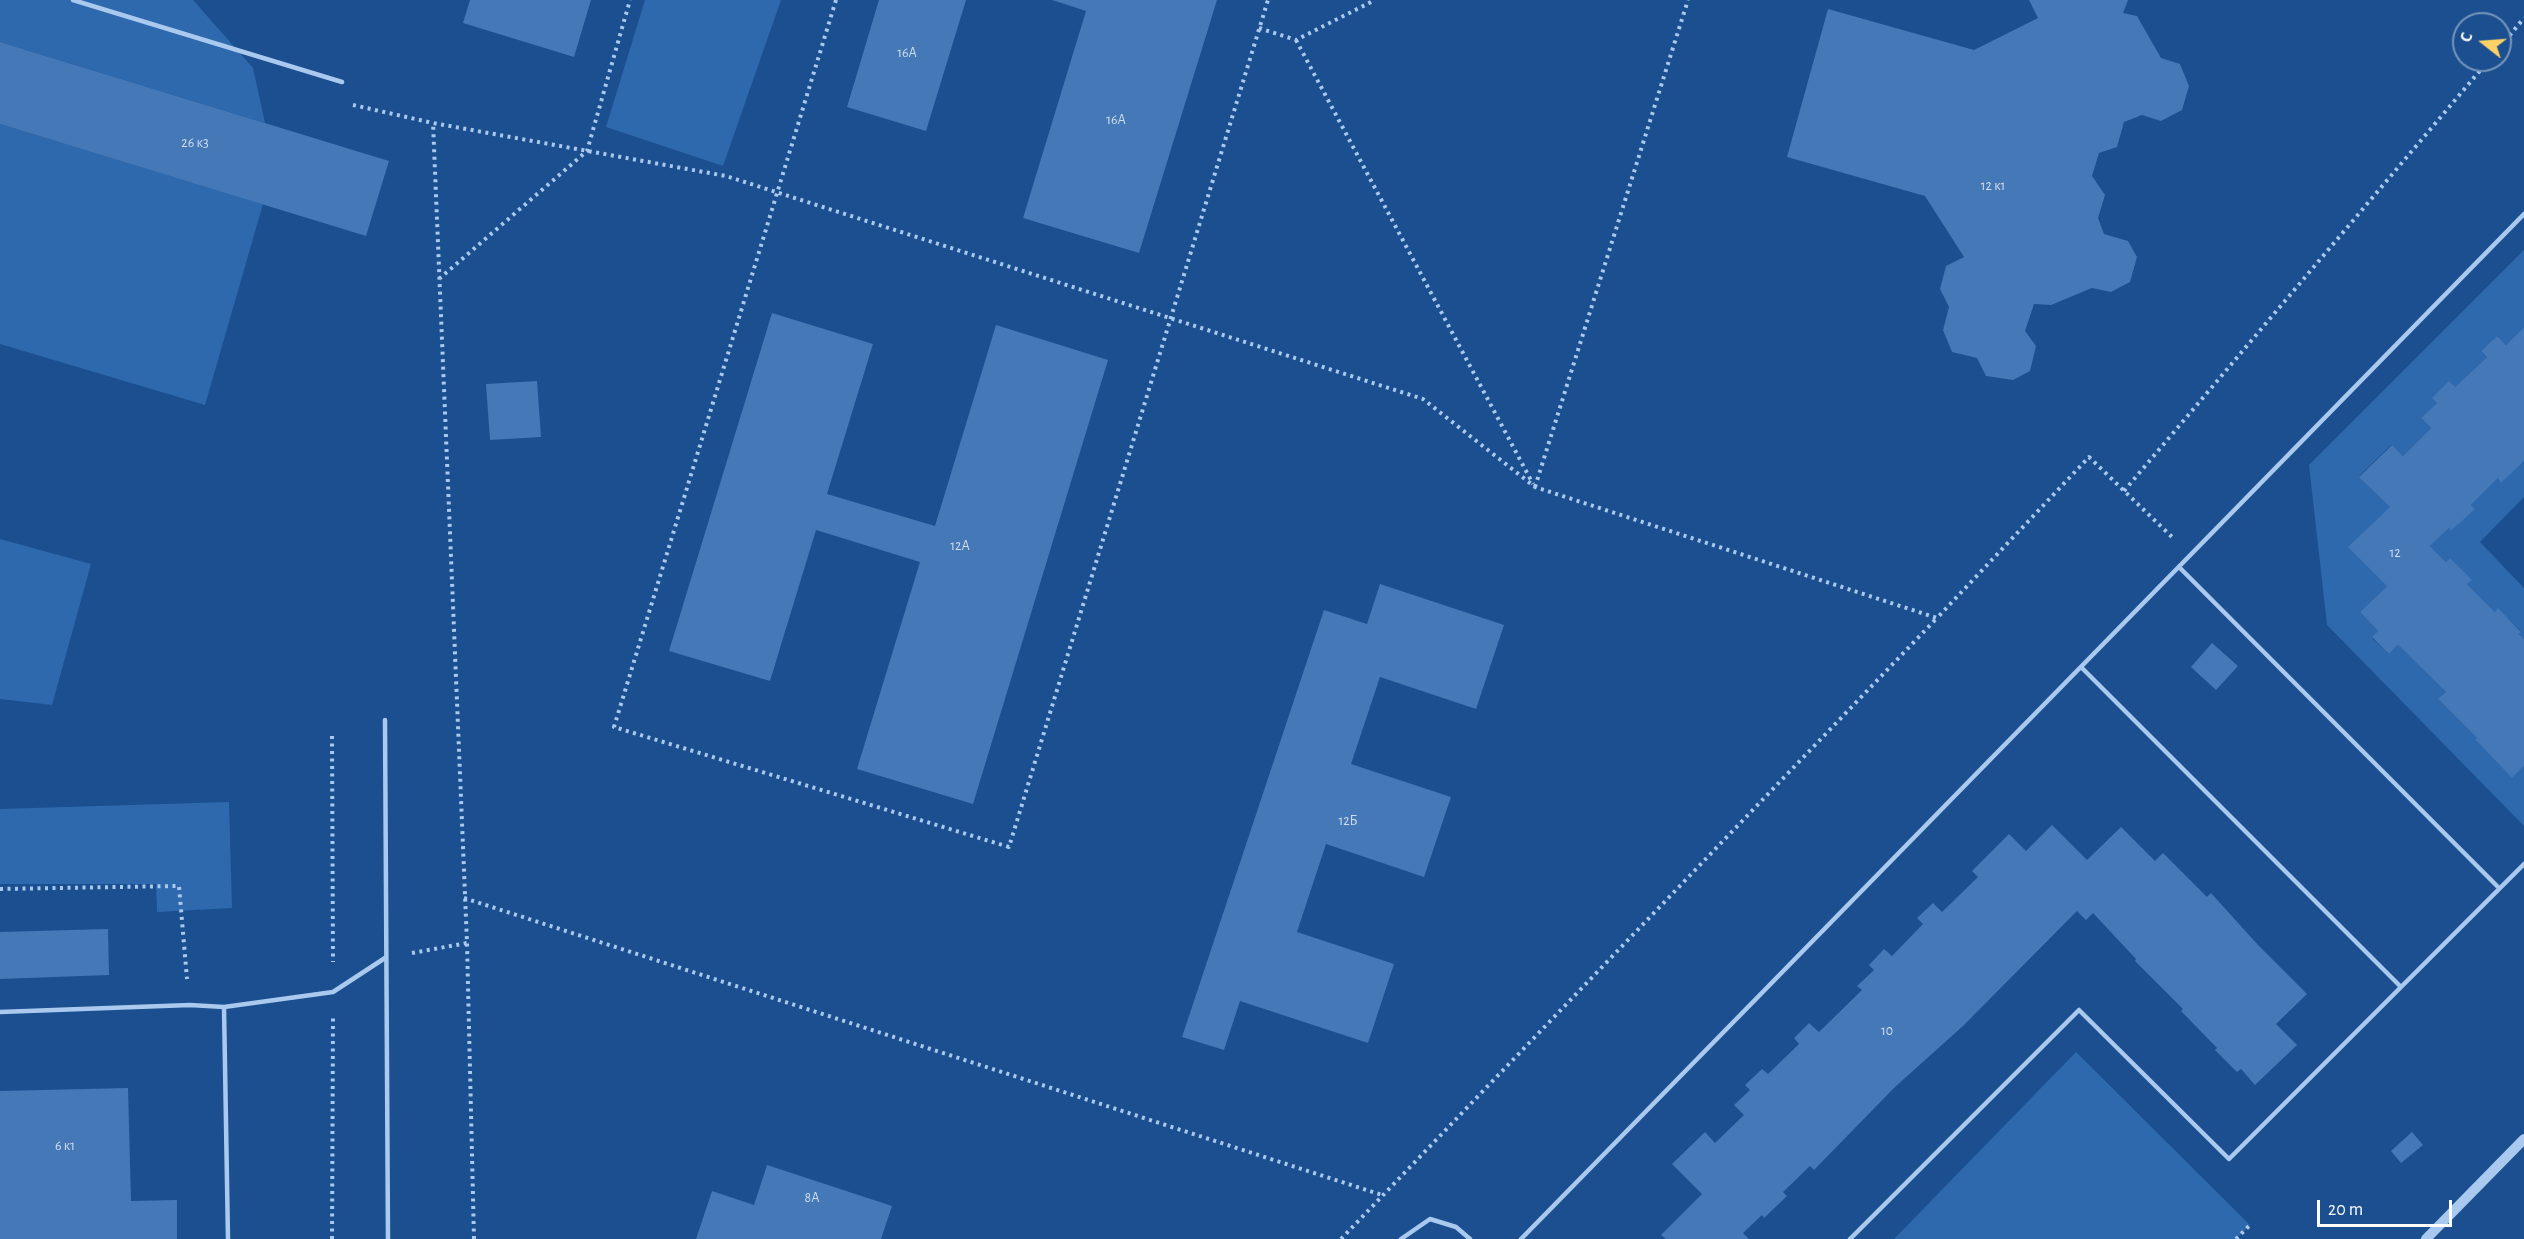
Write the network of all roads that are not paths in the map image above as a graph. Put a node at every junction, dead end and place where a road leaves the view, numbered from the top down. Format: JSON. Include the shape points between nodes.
{"nodes":[{"id":1,"x":73,"y":0,"type":"edge"},
{"id":2,"x":342,"y":82,"type":"road end"},
{"id":3,"x":2524,"y":214,"type":"edge"},
{"id":4,"x":2179,"y":567,"type":"junction"},
{"id":5,"x":2081,"y":667,"type":"junction"},
{"id":6,"x":385,"y":720,"type":"dead end"},
{"id":7,"x":2524,"y":864,"type":"edge"},
{"id":8,"x":2499,"y":888,"type":"junction"},
{"id":9,"x":385,"y":958,"type":"junction"},
{"id":10,"x":2401,"y":987,"type":"junction"},
{"id":11,"x":224,"y":1007,"type":"junction"},
{"id":12,"x":0,"y":1011,"type":"edge"},
{"id":13,"x":2524,"y":1139,"type":"edge"},
{"id":14,"x":228,"y":1239,"type":"edge"},
{"id":15,"x":388,"y":1239,"type":"edge"},
{"id":16,"x":1401,"y":1239,"type":"edge"},
{"id":17,"x":1470,"y":1239,"type":"edge"},
{"id":18,"x":1521,"y":1239,"type":"edge"},
{"id":19,"x":1850,"y":1239,"type":"edge"},
{"id":20,"x":2426,"y":1239,"type":"edge"}],
"edges":[{"from":1,"to":2,"type":"lane"},
{"from":3,"to":4,"type":"lane"},
{"from":4,"to":5,"type":"lane"},
{"from":4,"to":8,"type":"lane"},
{"from":5,"to":10,"type":"lane"},
{"from":5,"to":18,"type":"lane"},
{"from":6,"to":9,"type":"lane"},
{"from":7,"to":8,"type":"lane"},
{"from":8,"to":10,"type":"lane"},
{"from":9,"to":11,"type":"lane","via":[[333,992]]},
{"from":9,"to":15,"type":"lane"},
{"from":10,"to":19,"type":"lane","via":[[2229,1159],[2079,1010]]},
{"from":11,"to":12,"type":"lane"},
{"from":11,"to":14,"type":"lane"},
{"from":13,"to":20,"type":"street"},
{"from":16,"to":17,"type":"lane","via":[[1431,1220],[1456,1227]]}]}
